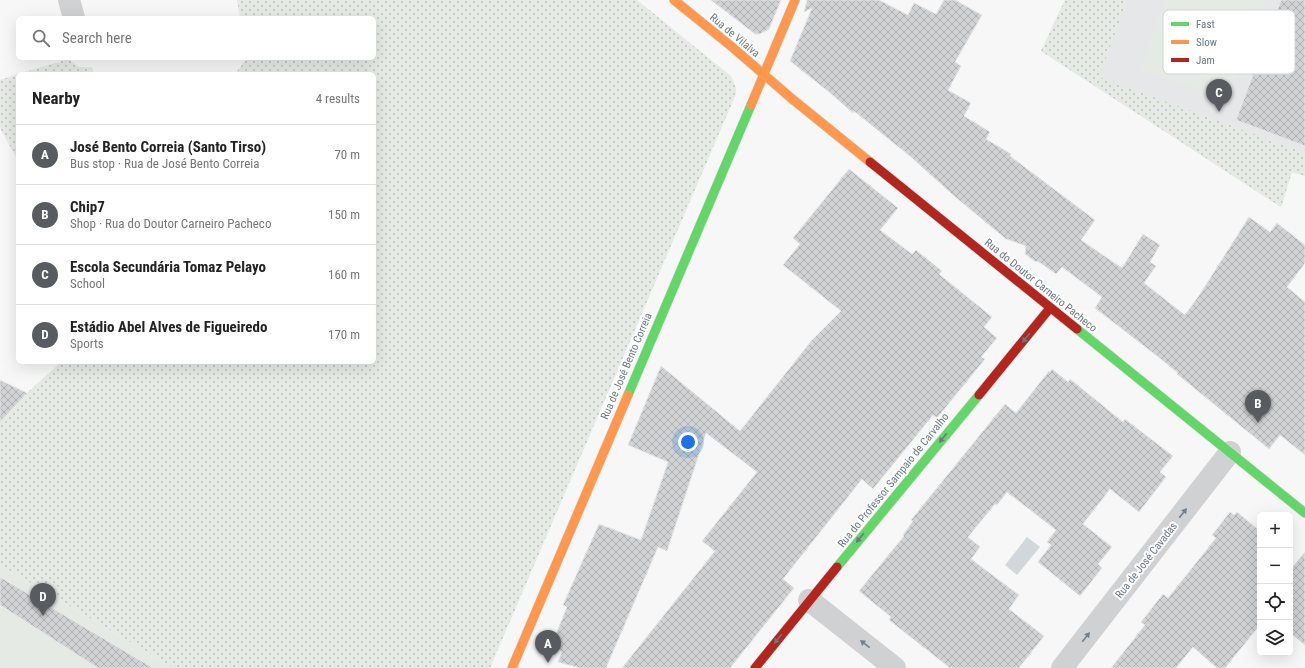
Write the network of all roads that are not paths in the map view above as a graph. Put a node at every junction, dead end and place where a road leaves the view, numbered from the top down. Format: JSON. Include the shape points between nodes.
{"nodes":[{"id":1,"x":69,"y":0,"type":"edge"},
{"id":2,"x":674,"y":0,"type":"edge"},
{"id":3,"x":795,"y":0,"type":"edge"},
{"id":4,"x":73,"y":16,"type":"edge"},
{"id":5,"x":763,"y":74,"type":"junction"},
{"id":6,"x":1050,"y":308,"type":"junction"},
{"id":7,"x":1230,"y":452,"type":"junction"},
{"id":8,"x":1305,"y":513,"type":"edge"},
{"id":9,"x":809,"y":600,"type":"junction"},
{"id":10,"x":512,"y":668,"type":"edge"},
{"id":11,"x":755,"y":668,"type":"edge"},
{"id":12,"x":895,"y":668,"type":"edge"},
{"id":13,"x":1062,"y":668,"type":"edge"}],
"edges":[{"from":1,"to":4,"type":"street"},
{"from":2,"to":5,"type":"street","name":"Rua de Vilalva"},
{"from":3,"to":5,"type":"street","name":"Rua de José Bento Correia"},
{"from":5,"to":6,"type":"street","name":"Rua do Doutor Carneiro Pacheco"},
{"from":5,"to":10,"type":"street","name":"Rua de José Bento Correia"},
{"from":6,"to":7,"type":"street","name":"Rua do Doutor Carneiro Pacheco"},
{"from":6,"to":9,"type":"street","name":"Rua do Professor Sampaio de Carvalho","one_way":true},
{"from":7,"to":8,"type":"street","name":"Rua do Doutor Carneiro Pacheco"},
{"from":13,"to":7,"type":"street","name":"Rua de José Cavadas","one_way":true},
{"from":9,"to":11,"type":"street","name":"Rua do Professor Sampaio de Carvalho","one_way":true},
{"from":12,"to":9,"type":"street","one_way":true}]}
